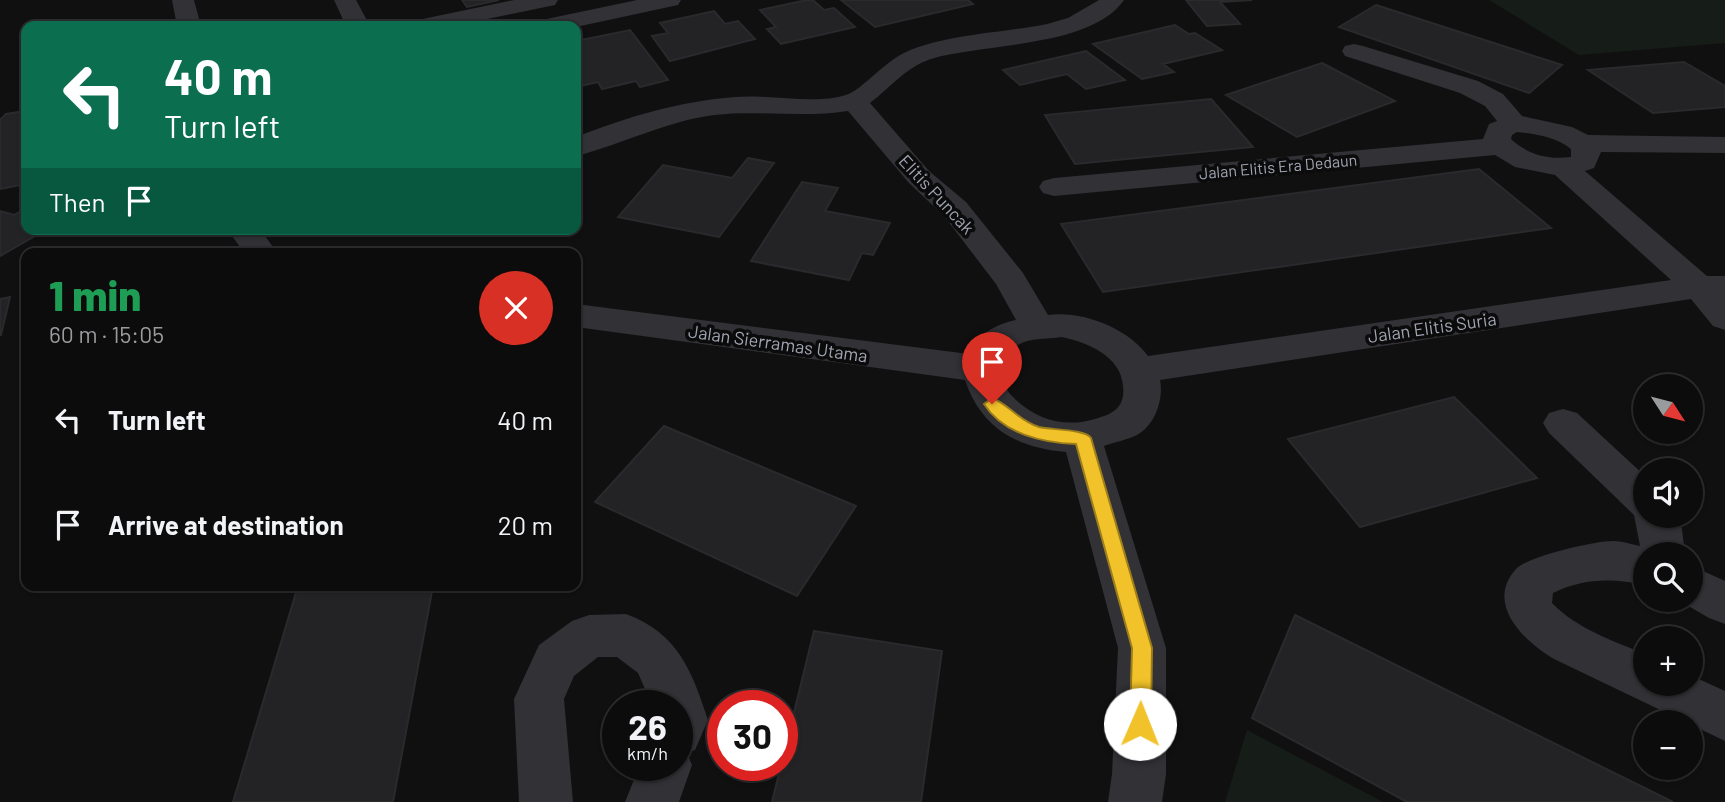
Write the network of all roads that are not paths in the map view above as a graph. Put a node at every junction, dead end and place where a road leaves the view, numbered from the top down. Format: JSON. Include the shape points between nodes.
{"nodes":[{"id":1,"x":183,"y":0,"type":"edge"},
{"id":2,"x":345,"y":0,"type":"edge"},
{"id":3,"x":547,"y":0,"type":"edge"},
{"id":4,"x":670,"y":0,"type":"edge"},
{"id":5,"x":1113,"y":0,"type":"edge"},
{"id":6,"x":188,"y":21,"type":"edge"},
{"id":7,"x":356,"y":21,"type":"edge"},
{"id":8,"x":445,"y":21,"type":"edge"},
{"id":9,"x":569,"y":21,"type":"edge"},
{"id":10,"x":1354,"y":51,"type":"dead end"},
{"id":11,"x":855,"y":102,"type":"junction"},
{"id":12,"x":643,"y":120,"type":"junction"},
{"id":13,"x":581,"y":132,"type":"edge"},
{"id":14,"x":1507,"y":135,"type":"junction"},
{"id":15,"x":581,"y":145,"type":"edge"},
{"id":16,"x":1725,"y":145,"type":"edge"},
{"id":17,"x":1572,"y":155,"type":"junction"},
{"id":18,"x":1054,"y":187,"type":"dead end"},
{"id":19,"x":1712,"y":287,"type":"edge"},
{"id":20,"x":581,"y":317,"type":"edge"},
{"id":21,"x":1725,"y":317,"type":"edge"},
{"id":22,"x":1037,"y":326,"type":"junction"},
{"id":23,"x":981,"y":369,"type":"junction"},
{"id":24,"x":1139,"y":370,"type":"junction"},
{"id":25,"x":1563,"y":423,"type":"dead end"},
{"id":26,"x":1082,"y":438,"type":"junction"},
{"id":27,"x":1633,"y":490,"type":"edge"},
{"id":28,"x":1633,"y":564,"type":"edge"},
{"id":29,"x":1703,"y":591,"type":"edge"},
{"id":30,"x":1725,"y":604,"type":"edge"},
{"id":31,"x":1633,"y":672,"type":"edge"},
{"id":32,"x":673,"y":690,"type":"edge"},
{"id":33,"x":1682,"y":696,"type":"edge"},
{"id":34,"x":1725,"y":717,"type":"edge"},
{"id":35,"x":660,"y":781,"type":"edge"},
{"id":36,"x":546,"y":802,"type":"edge"},
{"id":37,"x":652,"y":802,"type":"edge"},
{"id":38,"x":1135,"y":802,"type":"edge"}],
"edges":[{"from":1,"to":6,"type":"street"},
{"from":2,"to":7,"type":"street"},
{"from":3,"to":8,"type":"street"},
{"from":4,"to":9,"type":"street"},
{"from":5,"to":11,"type":"street","via":[[1104,11],[1083,20],[1007,40],[927,52],[883,78]]},
{"from":10,"to":14,"type":"street","via":[[1485,94],[1494,100]]},
{"from":11,"to":12,"type":"street","via":[[737,104]]},
{"from":11,"to":22,"type":"street","name":"Elitis Puncak","via":[[919,177],[955,209],[1011,281]]},
{"from":12,"to":13,"type":"street"},
{"from":12,"to":15,"type":"street"},
{"from":14,"to":17,"type":"street","name":"Jalan Elitis Era Dedaun","via":[[1542,126]]},
{"from":14,"to":17,"type":"street","via":[[1521,158],[1535,163]]},
{"from":14,"to":18,"type":"street","name":"Jalan Elitis Era Dedaun"},
{"from":16,"to":17,"type":"street"},
{"from":17,"to":19,"type":"street"},
{"from":19,"to":21,"type":"street"},
{"from":19,"to":24,"type":"street","name":"Jalan Elitis Suria"},
{"from":20,"to":23,"type":"street","name":"Jalan Sierramas Utama"},
{"from":22,"to":23,"type":"street","via":[[998,341],[986,354]]},
{"from":22,"to":24,"type":"street","via":[[1085,330],[1108,340]]},
{"from":23,"to":26,"type":"street","via":[[982,387],[1008,419],[1030,431]]},
{"from":24,"to":26,"type":"street","via":[[1143,388],[1139,406],[1127,422],[1108,433]]},
{"from":25,"to":27,"type":"street"},
{"from":26,"to":38,"type":"street","via":[[1142,648]]},
{"from":28,"to":31,"type":"street","via":[[1607,561],[1543,575],[1531,584],[1527,600],[1536,620],[1555,634]]},
{"from":29,"to":30,"type":"street"},
{"from":32,"to":36,"type":"street","via":[[655,657],[626,635],[589,636],[556,661],[539,699]]},
{"from":33,"to":34,"type":"street"},
{"from":35,"to":37,"type":"street"}]}
